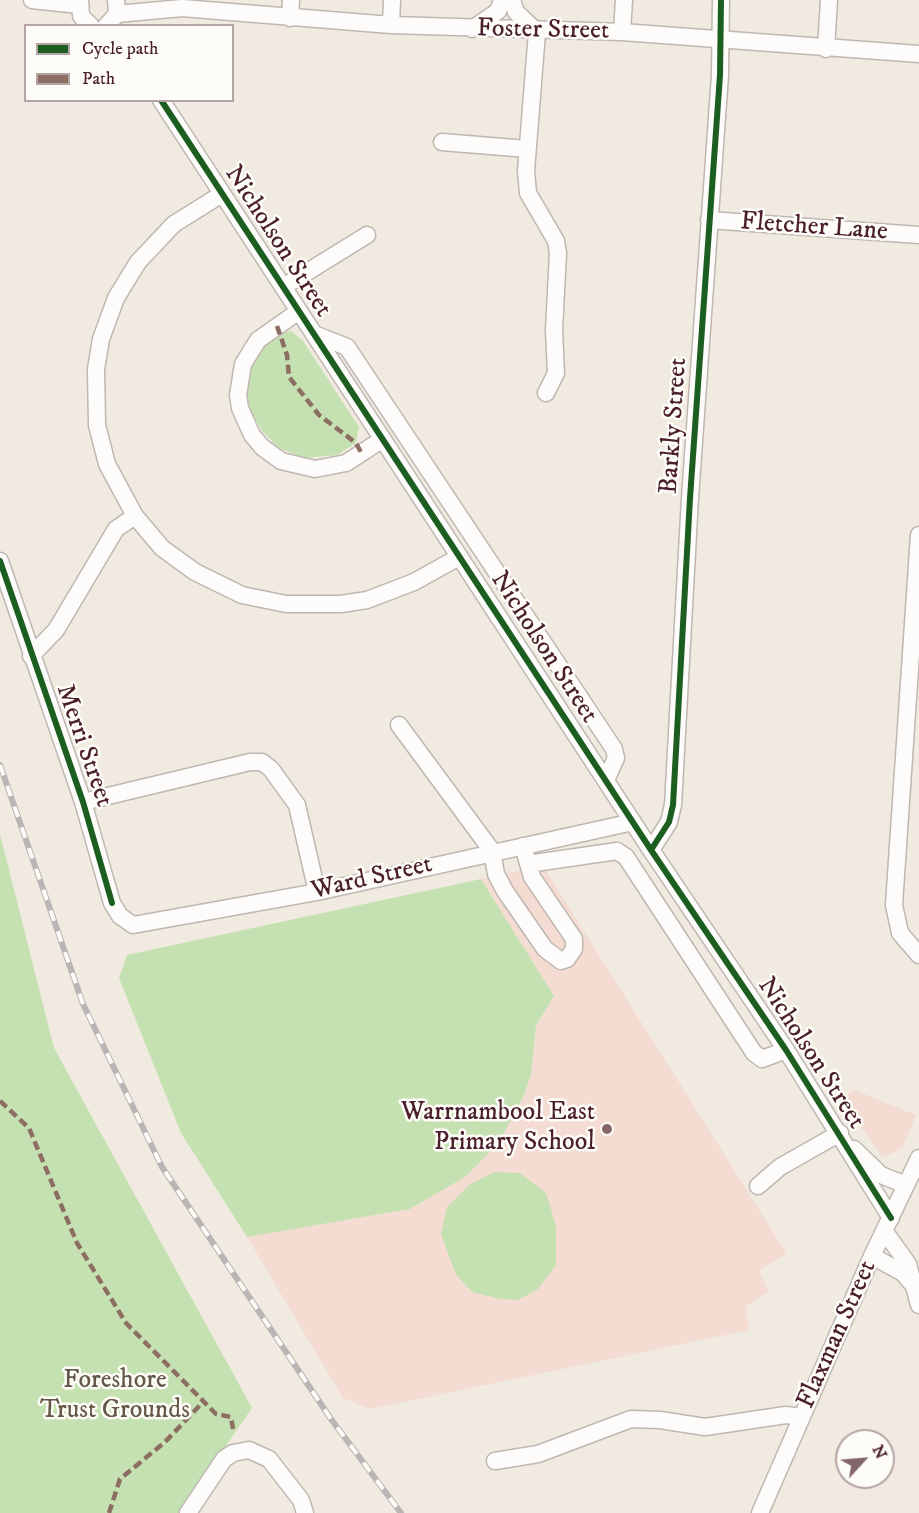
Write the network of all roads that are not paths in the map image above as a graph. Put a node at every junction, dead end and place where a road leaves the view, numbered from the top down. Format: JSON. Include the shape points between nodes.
{"nodes":[{"id":1,"x":32,"y":0,"type":"edge"},
{"id":2,"x":146,"y":0,"type":"edge"},
{"id":3,"x":291,"y":0,"type":"edge"},
{"id":4,"x":392,"y":0,"type":"edge"},
{"id":5,"x":502,"y":0,"type":"edge"},
{"id":6,"x":512,"y":0,"type":"edge"},
{"id":7,"x":624,"y":0,"type":"edge"},
{"id":8,"x":721,"y":0,"type":"edge"},
{"id":9,"x":829,"y":0,"type":"edge"},
{"id":10,"x":177,"y":6,"type":"edge"},
{"id":11,"x":83,"y":12,"type":"edge"},
{"id":12,"x":115,"y":16,"type":"edge"},
{"id":13,"x":290,"y":18,"type":"junction"},
{"id":14,"x":390,"y":25,"type":"junction"},
{"id":15,"x":472,"y":29,"type":"junction"},
{"id":16,"x":537,"y":32,"type":"junction"},
{"id":17,"x":622,"y":32,"type":"junction"},
{"id":18,"x":718,"y":40,"type":"junction"},
{"id":19,"x":826,"y":49,"type":"junction"},
{"id":20,"x":919,"y":54,"type":"edge"},
{"id":21,"x":162,"y":102,"type":"edge"},
{"id":22,"x":442,"y":142,"type":"dead end"},
{"id":23,"x":527,"y":149,"type":"junction"},
{"id":24,"x":222,"y":194,"type":"junction"},
{"id":25,"x":709,"y":220,"type":"junction"},
{"id":26,"x":367,"y":235,"type":"dead end"},
{"id":27,"x":919,"y":235,"type":"edge"},
{"id":28,"x":283,"y":287,"type":"junction"},
{"id":29,"x":299,"y":311,"type":"junction"},
{"id":30,"x":314,"y":334,"type":"junction"},
{"id":31,"x":546,"y":393,"type":"dead end"},
{"id":32,"x":382,"y":439,"type":"junction"},
{"id":33,"x":135,"y":516,"type":"junction"},
{"id":34,"x":919,"y":535,"type":"edge"},
{"id":35,"x":459,"y":557,"type":"junction"},
{"id":36,"x":0,"y":561,"type":"edge"},
{"id":37,"x":31,"y":656,"type":"junction"},
{"id":38,"x":399,"y":725,"type":"dead end"},
{"id":39,"x":606,"y":780,"type":"junction"},
{"id":40,"x":83,"y":802,"type":"junction"},
{"id":41,"x":633,"y":822,"type":"junction"},
{"id":42,"x":523,"y":846,"type":"junction"},
{"id":43,"x":651,"y":850,"type":"junction"},
{"id":44,"x":492,"y":851,"type":"junction"},
{"id":45,"x":528,"y":864,"type":"junction"},
{"id":46,"x":317,"y":892,"type":"junction"},
{"id":47,"x":116,"y":910,"type":"joint"},
{"id":48,"x":919,"y":955,"type":"edge"},
{"id":49,"x":786,"y":1050,"type":"junction"},
{"id":50,"x":843,"y":1136,"type":"junction"},
{"id":51,"x":919,"y":1158,"type":"edge"},
{"id":52,"x":906,"y":1185,"type":"junction"},
{"id":53,"x":758,"y":1186,"type":"dead end"},
{"id":54,"x":888,"y":1225,"type":"junction"},
{"id":55,"x":872,"y":1256,"type":"junction"},
{"id":56,"x":918,"y":1301,"type":"edge"},
{"id":57,"x":802,"y":1417,"type":"junction"},
{"id":58,"x":495,"y":1461,"type":"dead end"},
{"id":59,"x":188,"y":1513,"type":"edge"},
{"id":60,"x":305,"y":1513,"type":"edge"},
{"id":61,"x":760,"y":1513,"type":"edge"}],
"edges":[{"from":1,"to":11,"type":"street"},
{"from":2,"to":10,"type":"street","name":"Foster Street"},
{"from":3,"to":13,"type":"street"},
{"from":4,"to":14,"type":"street"},
{"from":5,"to":15,"type":"street","via":[[498,11]]},
{"from":6,"to":16,"type":"street","via":[[516,12]]},
{"from":7,"to":17,"type":"street"},
{"from":8,"to":18,"type":"street","name":"Barkly Street"},
{"from":9,"to":19,"type":"street"},
{"from":10,"to":12,"type":"street","name":"Foster Street"},
{"from":10,"to":13,"type":"street","name":"Foster Street"},
{"from":13,"to":14,"type":"street","name":"Foster Street"},
{"from":14,"to":15,"type":"street","name":"Foster Street"},
{"from":15,"to":16,"type":"street","name":"Foster Street"},
{"from":16,"to":17,"type":"street","name":"Foster Street"},
{"from":16,"to":23,"type":"street"},
{"from":17,"to":18,"type":"street","name":"Foster Street"},
{"from":18,"to":19,"type":"street","name":"Foster Street"},
{"from":18,"to":25,"type":"street","name":"Barkly Street","via":[[720,75]]},
{"from":19,"to":20,"type":"street","name":"Foster Street"},
{"from":21,"to":24,"type":"street","name":"Nicholson Street"},
{"from":22,"to":23,"type":"street"},
{"from":23,"to":31,"type":"street","via":[[528,193],[556,241],[558,253],[556,373]]},
{"from":24,"to":28,"type":"street","name":"Nicholson Street"},
{"from":24,"to":33,"type":"street","via":[[174,224],[138,262],[116,298],[101,339],[96,369],[97,425],[108,464]]},
{"from":25,"to":27,"type":"street","name":"Fletcher Lane"},
{"from":25,"to":43,"type":"street","name":"Barkly Street","via":[[673,805],[669,822]]},
{"from":26,"to":28,"type":"street"},
{"from":28,"to":29,"type":"street","name":"Nicholson Street"},
{"from":29,"to":30,"type":"street","name":"Nicholson Street"},
{"from":29,"to":32,"type":"street","via":[[258,340],[243,364],[238,395],[252,435],[281,461],[315,469],[346,463]]},
{"from":30,"to":32,"type":"street","name":"Nicholson Street"},
{"from":30,"to":39,"type":"street","name":"Nicholson Street","via":[[347,347],[614,749],[616,759]]},
{"from":32,"to":35,"type":"street","name":"Nicholson Street"},
{"from":33,"to":35,"type":"street","via":[[162,548],[202,577],[242,595],[286,604],[367,600],[414,582]]},
{"from":33,"to":37,"type":"street","via":[[116,529],[56,630]]},
{"from":34,"to":48,"type":"street","via":[[894,904],[900,933]]},
{"from":35,"to":39,"type":"street","name":"Nicholson Street"},
{"from":36,"to":37,"type":"street","name":"Merri Street"},
{"from":37,"to":40,"type":"street","name":"Merri Street"},
{"from":38,"to":44,"type":"street"},
{"from":39,"to":41,"type":"street","name":"Nicholson Street"},
{"from":40,"to":46,"type":"street","via":[[262,762],[297,805]]},
{"from":40,"to":47,"type":"street","name":"Merri Street"},
{"from":41,"to":42,"type":"street","name":"Ward Street"},
{"from":41,"to":43,"type":"street","name":"Nicholson Street"},
{"from":42,"to":44,"type":"street","name":"Ward Street"},
{"from":42,"to":45,"type":"street"},
{"from":43,"to":49,"type":"street","name":"Nicholson Street"},
{"from":44,"to":45,"type":"street","via":[[496,874],[505,891],[545,949],[561,961],[567,959],[574,949],[574,939],[532,877]]},
{"from":44,"to":46,"type":"street","name":"Ward Street"},
{"from":45,"to":49,"type":"street","via":[[617,851],[626,857],[754,1053],[762,1059]]},
{"from":46,"to":47,"type":"street","name":"Ward Street","via":[[145,924],[133,925]]},
{"from":49,"to":50,"type":"street","name":"Nicholson Street"},
{"from":50,"to":52,"type":"street","name":"Nicholson Street","via":[[881,1175]]},
{"from":50,"to":53,"type":"street","via":[[780,1167]]},
{"from":50,"to":54,"type":"street","name":"Nicholson Street"},
{"from":51,"to":52,"type":"street","name":"Flaxman Street"},
{"from":52,"to":54,"type":"street","name":"Flaxman Street"},
{"from":54,"to":55,"type":"street","name":"Flaxman Street"},
{"from":54,"to":56,"type":"street","name":"Nicholson Street","via":[[908,1264]]},
{"from":55,"to":56,"type":"street","via":[[903,1273]]},
{"from":55,"to":57,"type":"street","name":"Flaxman Street"},
{"from":57,"to":58,"type":"street","via":[[786,1415],[705,1427],[631,1419],[538,1454]]},
{"from":57,"to":61,"type":"street","name":"Flaxman Street"},
{"from":59,"to":60,"type":"street","via":[[219,1465],[232,1453],[249,1450],[269,1459],[301,1500]]}]}
